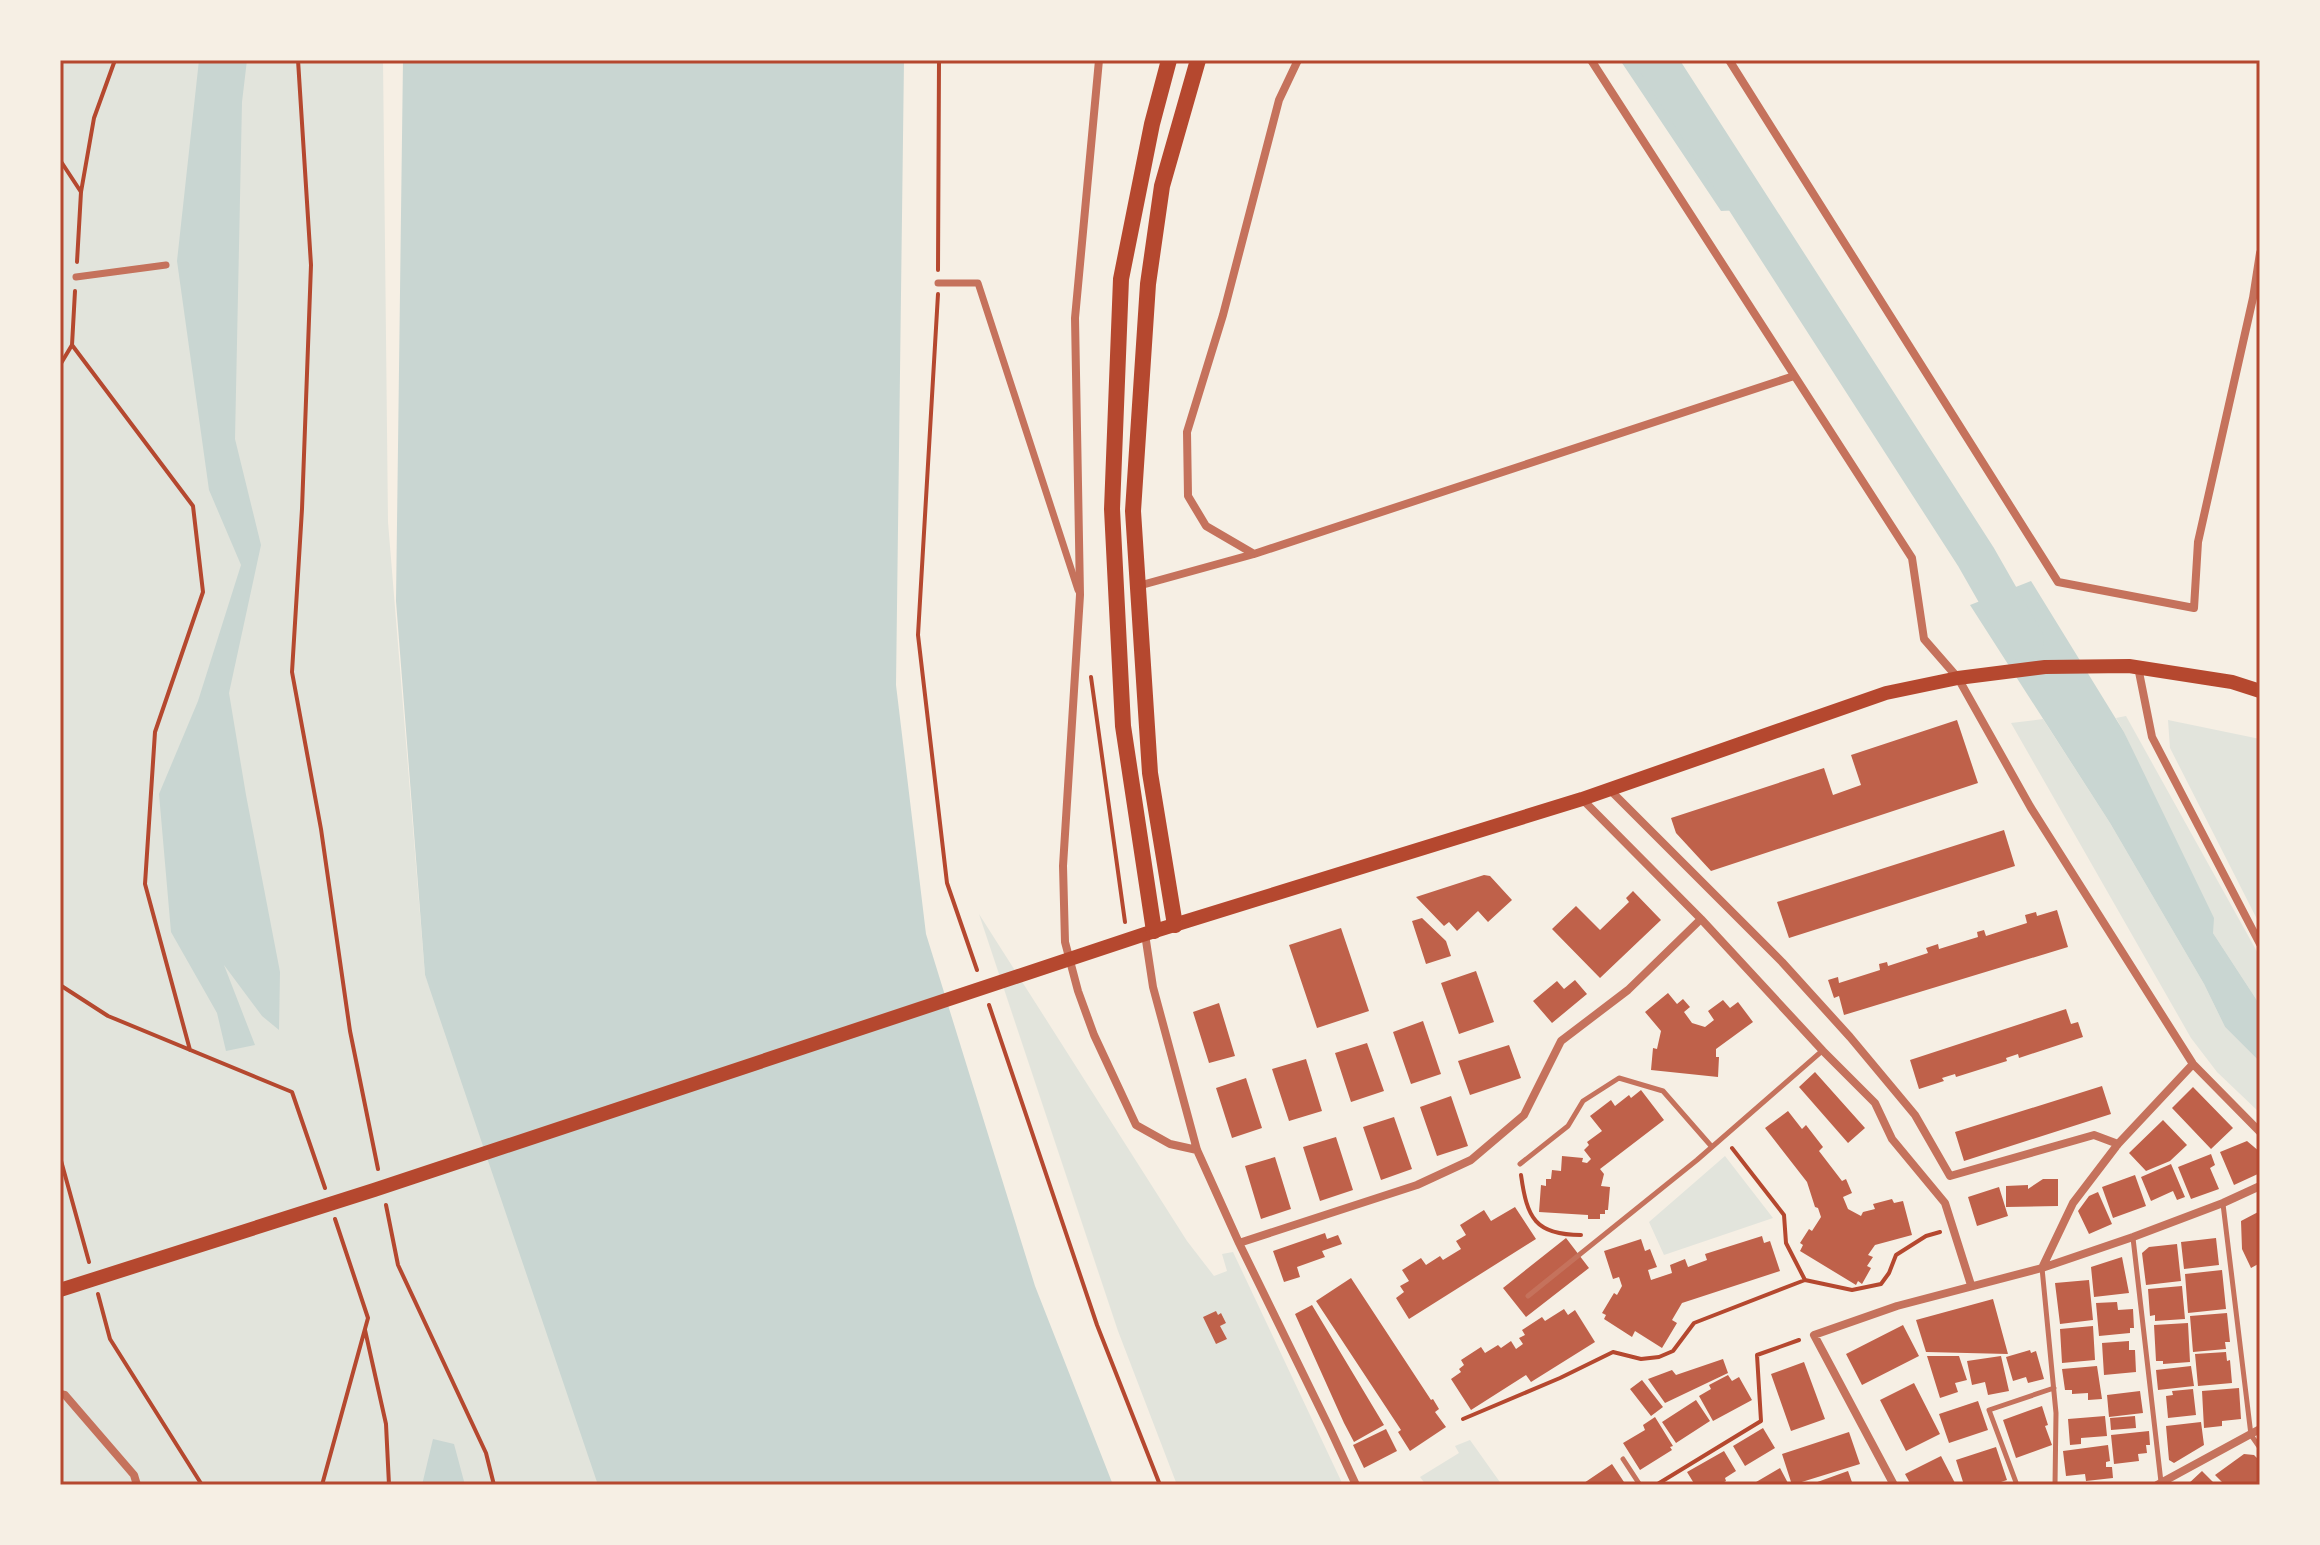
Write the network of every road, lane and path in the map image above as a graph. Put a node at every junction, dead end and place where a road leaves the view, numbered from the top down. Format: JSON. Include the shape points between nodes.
{"nodes":[{"id":1,"x":115,"y":60,"type":"edge"},
{"id":2,"x":298,"y":60,"type":"edge"},
{"id":3,"x":939,"y":60,"type":"edge"},
{"id":4,"x":1099,"y":60,"type":"edge"},
{"id":5,"x":1169,"y":60,"type":"edge"},
{"id":6,"x":1198,"y":60,"type":"edge"},
{"id":7,"x":1298,"y":60,"type":"edge"},
{"id":8,"x":1591,"y":60,"type":"edge"},
{"id":9,"x":1729,"y":60,"type":"edge"},
{"id":10,"x":81,"y":192,"type":"dead end"},
{"id":11,"x":2260,"y":253,"type":"edge"},
{"id":12,"x":166,"y":265,"type":"dead end"},
{"id":13,"x":76,"y":277,"type":"dead end"},
{"id":14,"x":938,"y":283,"type":"junction"},
{"id":15,"x":72,"y":345,"type":"dead end"},
{"id":16,"x":1794,"y":376,"type":"junction"},
{"id":17,"x":1254,"y":554,"type":"junction"},
{"id":18,"x":1138,"y":587,"type":"junction"},
{"id":19,"x":1080,"y":595,"type":"junction"},
{"id":20,"x":2138,"y":667,"type":"junction"},
{"id":21,"x":1091,"y":674,"type":"dead end"},
{"id":22,"x":1958,"y":678,"type":"junction"},
{"id":23,"x":2260,"y":691,"type":"edge"},
{"id":24,"x":1610,"y":790,"type":"junction"},
{"id":25,"x":1582,"y":799,"type":"junction"},
{"id":26,"x":1701,"y":919,"type":"junction"},
{"id":27,"x":1175,"y":925,"type":"junction"},
{"id":28,"x":1150,"y":933,"type":"junction"},
{"id":29,"x":1127,"y":940,"type":"junction"},
{"id":30,"x":2260,"y":944,"type":"edge"},
{"id":31,"x":977,"y":971,"type":"dead end"},
{"id":32,"x":60,"y":985,"type":"edge"},
{"id":33,"x":987,"y":1001,"type":"dead end"},
{"id":34,"x":190,"y":1050,"type":"junction"},
{"id":35,"x":1823,"y":1051,"type":"junction"},
{"id":36,"x":2193,"y":1064,"type":"junction"},
{"id":37,"x":2260,"y":1132,"type":"edge"},
{"id":38,"x":1724,"y":1138,"type":"junction"},
{"id":39,"x":2118,"y":1144,"type":"junction"},
{"id":40,"x":1712,"y":1147,"type":"junction"},
{"id":41,"x":1197,"y":1150,"type":"junction"},
{"id":42,"x":60,"y":1157,"type":"edge"},
{"id":43,"x":1520,"y":1164,"type":"joint"},
{"id":44,"x":379,"y":1172,"type":"dead end"},
{"id":45,"x":2260,"y":1186,"type":"edge"},
{"id":46,"x":328,"y":1197,"type":"dead end"},
{"id":47,"x":385,"y":1203,"type":"dead end"},
{"id":48,"x":2223,"y":1203,"type":"junction"},
{"id":49,"x":333,"y":1212,"type":"dead end"},
{"id":50,"x":1953,"y":1228,"type":"junction"},
{"id":51,"x":1603,"y":1235,"type":"junction"},
{"id":52,"x":2133,"y":1237,"type":"junction"},
{"id":53,"x":1239,"y":1243,"type":"junction"},
{"id":54,"x":90,"y":1267,"type":"dead end"},
{"id":55,"x":2042,"y":1268,"type":"junction"},
{"id":56,"x":1805,"y":1280,"type":"junction"},
{"id":57,"x":94,"y":1282,"type":"dead end"},
{"id":58,"x":1971,"y":1285,"type":"junction"},
{"id":59,"x":60,"y":1290,"type":"edge"},
{"id":60,"x":1528,"y":1296,"type":"dead end"},
{"id":61,"x":365,"y":1330,"type":"junction"},
{"id":62,"x":1814,"y":1335,"type":"junction"},
{"id":63,"x":2054,"y":1388,"type":"junction"},
{"id":64,"x":60,"y":1394,"type":"edge"},
{"id":65,"x":1463,"y":1419,"type":"dead end"},
{"id":66,"x":2260,"y":1429,"type":"edge"},
{"id":67,"x":2251,"y":1435,"type":"junction"},
{"id":68,"x":2260,"y":1448,"type":"edge"},
{"id":69,"x":1623,"y":1459,"type":"dead end"},
{"id":70,"x":2159,"y":1484,"type":"edge"},
{"id":71,"x":137,"y":1485,"type":"edge"},
{"id":72,"x":202,"y":1485,"type":"edge"},
{"id":73,"x":322,"y":1485,"type":"edge"},
{"id":74,"x":389,"y":1485,"type":"edge"},
{"id":75,"x":494,"y":1485,"type":"edge"},
{"id":76,"x":1160,"y":1485,"type":"edge"},
{"id":77,"x":1356,"y":1485,"type":"edge"},
{"id":78,"x":1640,"y":1485,"type":"edge"},
{"id":79,"x":1656,"y":1485,"type":"edge"},
{"id":80,"x":1894,"y":1485,"type":"edge"},
{"id":81,"x":2017,"y":1485,"type":"edge"},
{"id":82,"x":2055,"y":1485,"type":"edge"}],
"edges":[{"from":1,"to":10,"type":"path","via":[[94,118]]},
{"from":2,"to":44,"type":"path","via":[[311,265],[292,672],[350,1031]]},
{"from":3,"to":14,"type":"path"},
{"from":4,"to":19,"type":"street","via":[[1075,318]]},
{"from":5,"to":28,"type":"highway","via":[[1121,279],[1112,509],[1123,726]]},
{"from":6,"to":18,"type":"highway","via":[[1162,186],[1148,284],[1133,511]]},
{"from":7,"to":17,"type":"street","via":[[1279,100],[1187,432],[1188,496],[1206,526]]},
{"from":8,"to":16,"type":"street"},
{"from":9,"to":11,"type":"street","via":[[2058,582],[2194,608],[2198,542]]},
{"from":12,"to":13,"type":"street"},
{"from":14,"to":19,"type":"street","via":[[978,283]]},
{"from":14,"to":31,"type":"path","via":[[918,635],[947,883]]},
{"from":15,"to":34,"type":"path","via":[[193,506],[203,592],[155,732],[145,884]]},
{"from":16,"to":17,"type":"street"},
{"from":16,"to":22,"type":"street","via":[[1912,558],[1924,639]]},
{"from":17,"to":18,"type":"street"},
{"from":18,"to":27,"type":"highway","via":[[1150,773]]},
{"from":19,"to":41,"type":"street","via":[[1063,866],[1065,942],[1094,1035],[1136,1125],[1170,1144]]},
{"from":20,"to":22,"type":"main road","via":[[2045,667]]},
{"from":20,"to":23,"type":"main road"},
{"from":20,"to":30,"type":"street","via":[[2152,737]]},
{"from":21,"to":29,"type":"path"},
{"from":22,"to":24,"type":"main road","via":[[1886,693]]},
{"from":22,"to":36,"type":"street","via":[[2031,808]]},
{"from":24,"to":25,"type":"main road"},
{"from":24,"to":39,"type":"street","via":[[1850,1037],[1915,1115],[1950,1176],[2094,1135]]},
{"from":25,"to":26,"type":"street"},
{"from":25,"to":27,"type":"main road"},
{"from":26,"to":35,"type":"street"},
{"from":26,"to":53,"type":"street","via":[[1628,990],[1561,1041],[1524,1115],[1471,1160],[1417,1185]]},
{"from":27,"to":28,"type":"main road"},
{"from":28,"to":29,"type":"main road"},
{"from":28,"to":41,"type":"street","via":[[1153,987]]},
{"from":29,"to":59,"type":"main road"},
{"from":32,"to":34,"type":"path","via":[[108,1016]]},
{"from":33,"to":76,"type":"path","via":[[1097,1325]]},
{"from":34,"to":46,"type":"path","via":[[292,1092]]},
{"from":35,"to":38,"type":"lane"},
{"from":35,"to":50,"type":"street","via":[[1875,1103],[1892,1139],[1945,1203]]},
{"from":36,"to":37,"type":"street"},
{"from":36,"to":39,"type":"street"},
{"from":38,"to":40,"type":"lane"},
{"from":38,"to":56,"type":"path","via":[[1784,1215],[1786,1243]]},
{"from":39,"to":55,"type":"street","via":[[2073,1203]]},
{"from":40,"to":43,"type":"lane","via":[[1663,1091],[1619,1078],[1583,1101],[1568,1126]]},
{"from":40,"to":51,"type":"lane"},
{"from":41,"to":53,"type":"street"},
{"from":42,"to":54,"type":"path"},
{"from":43,"to":51,"type":"path","via":[[1523,1192],[1541,1228],[1558,1235]]},
{"from":45,"to":48,"type":"street"},
{"from":47,"to":75,"type":"path","via":[[398,1265],[486,1453]]},
{"from":48,"to":52,"type":"street"},
{"from":48,"to":67,"type":"lane"},
{"from":49,"to":61,"type":"path","via":[[368,1318]]},
{"from":50,"to":56,"type":"path","via":[[1926,1236],[1896,1255],[1881,1284],[1852,1290]]},
{"from":50,"to":58,"type":"street"},
{"from":51,"to":60,"type":"lane"},
{"from":52,"to":55,"type":"street"},
{"from":52,"to":70,"type":"lane"},
{"from":53,"to":77,"type":"street"},
{"from":55,"to":58,"type":"street"},
{"from":55,"to":63,"type":"lane"},
{"from":56,"to":65,"type":"path","via":[[1694,1323],[1673,1351],[1659,1357],[1613,1352]]},
{"from":57,"to":72,"type":"path","via":[[110,1339]]},
{"from":58,"to":62,"type":"street"},
{"from":61,"to":73,"type":"path"},
{"from":61,"to":74,"type":"path","via":[[386,1424]]},
{"from":62,"to":79,"type":"path","via":[[1757,1355],[1761,1421]]},
{"from":62,"to":80,"type":"street"},
{"from":63,"to":81,"type":"lane","via":[[1989,1410]]},
{"from":63,"to":82,"type":"lane"},
{"from":64,"to":71,"type":"street","via":[[134,1475]]},
{"from":66,"to":67,"type":"street"},
{"from":67,"to":68,"type":"lane"},
{"from":67,"to":70,"type":"street"},
{"from":69,"to":78,"type":"lane"}]}
